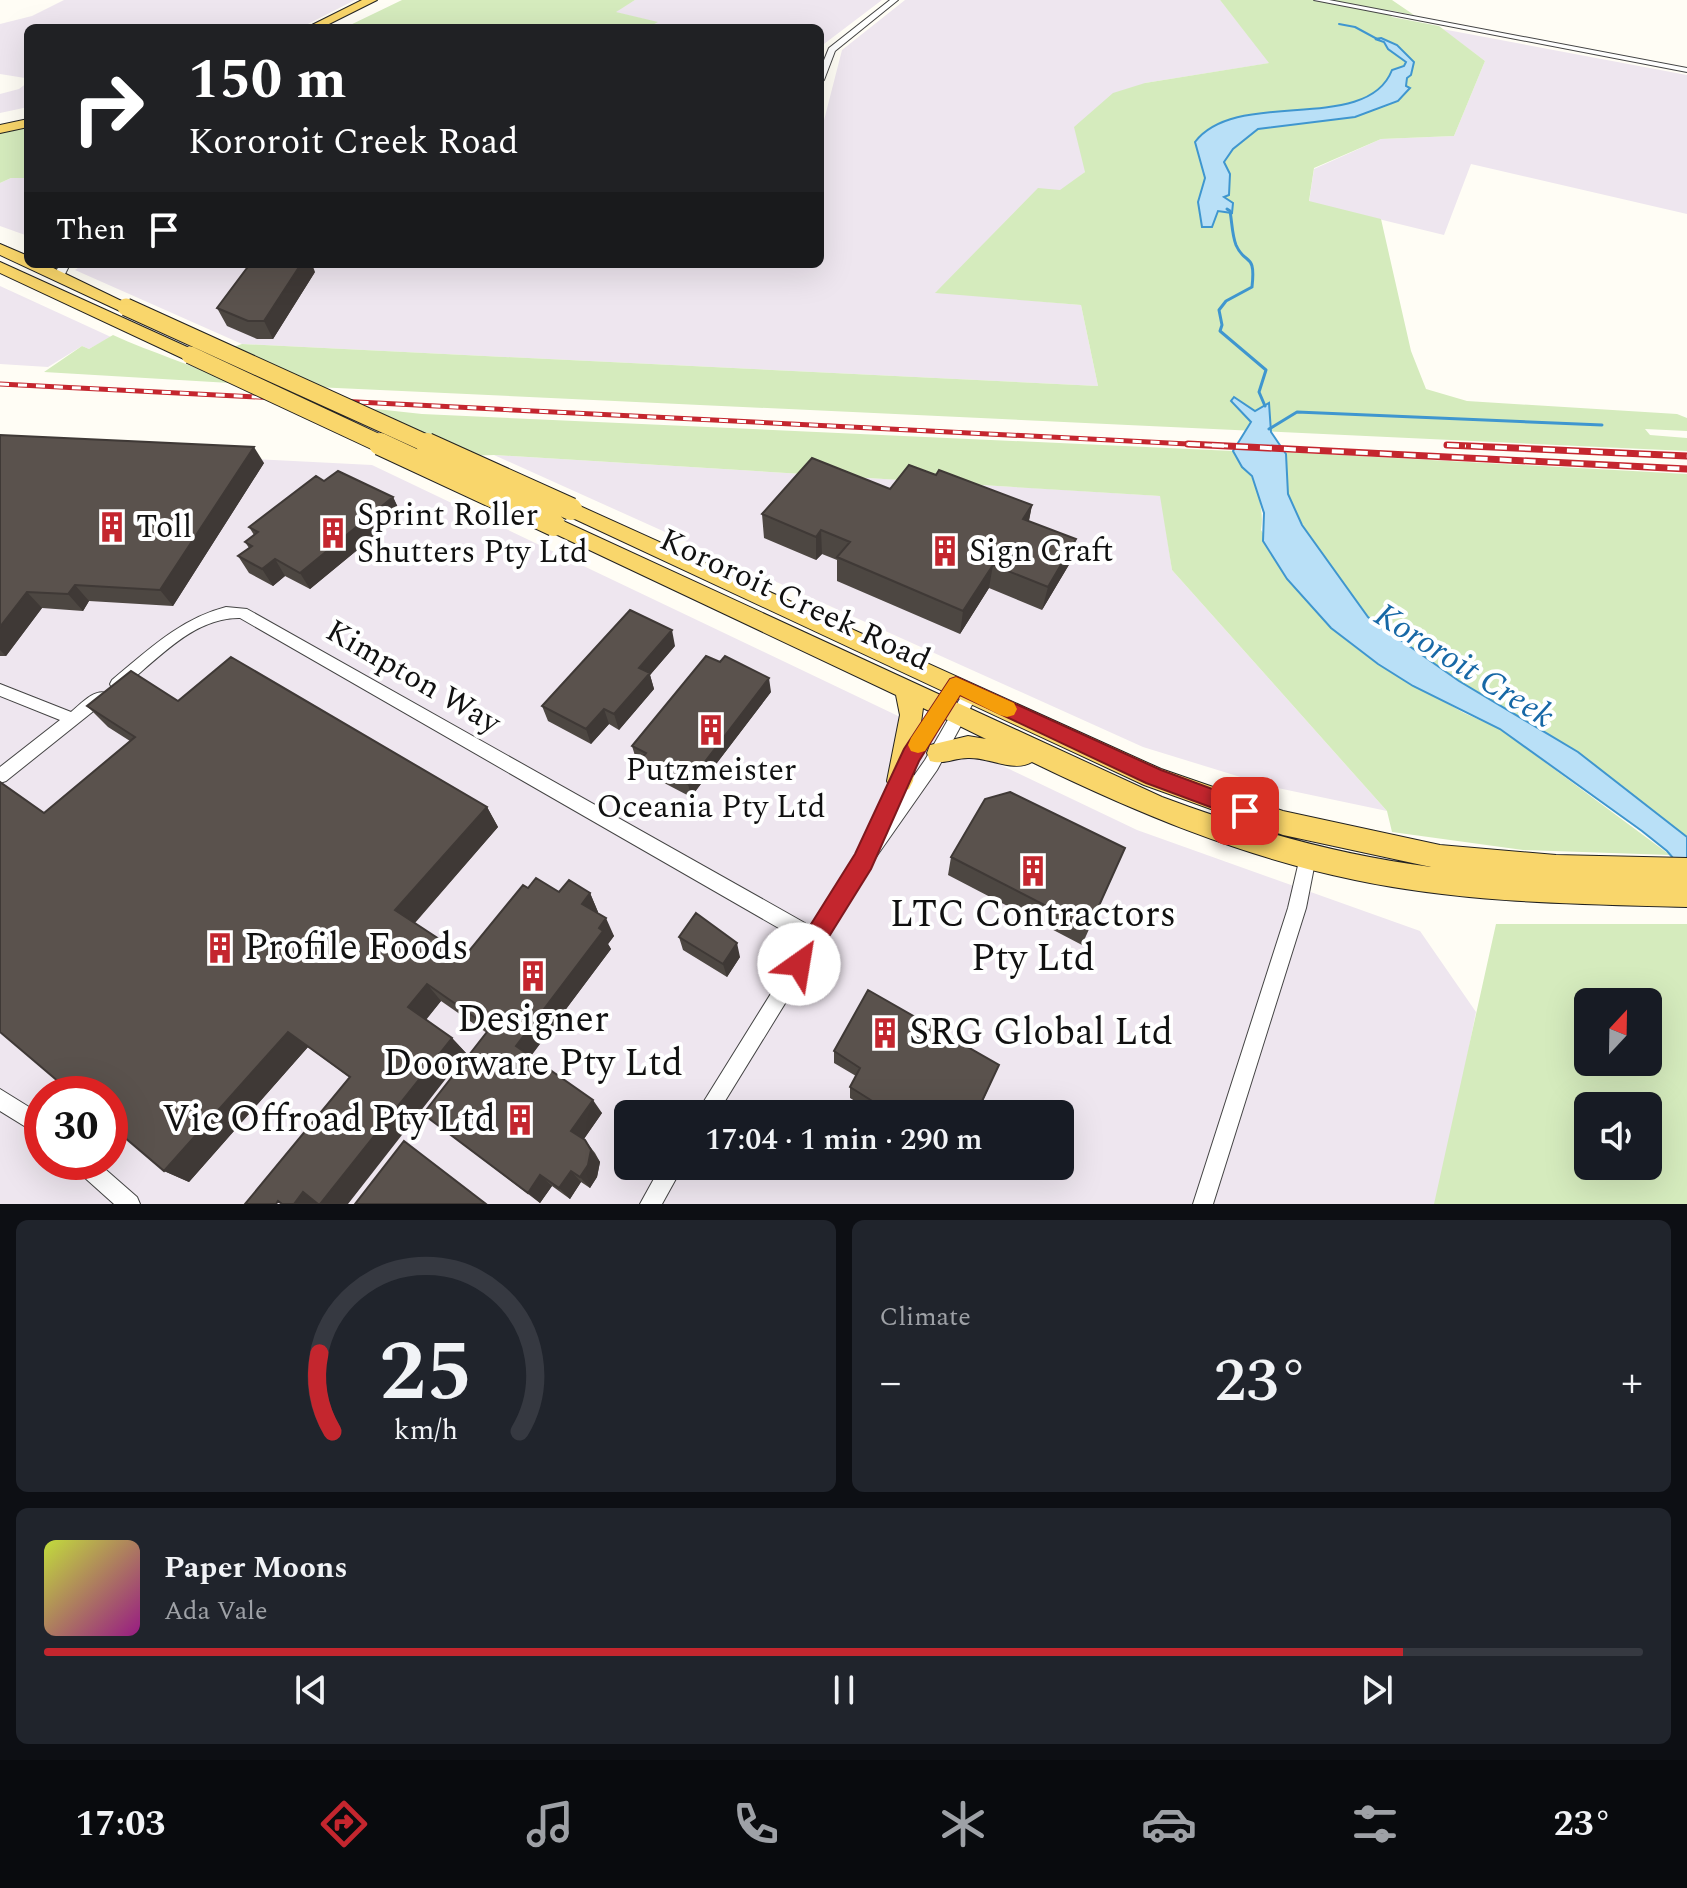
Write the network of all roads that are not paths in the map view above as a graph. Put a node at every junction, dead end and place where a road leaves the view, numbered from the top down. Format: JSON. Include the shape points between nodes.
{"nodes":[{"id":1,"x":894,"y":0,"type":"edge"},
{"id":2,"x":1318,"y":0,"type":"edge"},
{"id":3,"x":378,"y":2,"type":"edge"},
{"id":4,"x":322,"y":24,"type":"edge"},
{"id":5,"x":338,"y":24,"type":"edge"},
{"id":6,"x":824,"y":70,"type":"edge"},
{"id":7,"x":1687,"y":70,"type":"edge"},
{"id":8,"x":24,"y":113,"type":"edge"},
{"id":9,"x":0,"y":118,"type":"edge"},
{"id":10,"x":24,"y":123,"type":"edge"},
{"id":11,"x":0,"y":128,"type":"edge"},
{"id":12,"x":30,"y":268,"type":"edge"},
{"id":13,"x":65,"y":272,"type":"edge"},
{"id":14,"x":964,"y":688,"type":"junction"},
{"id":15,"x":907,"y":689,"type":"junction"},
{"id":16,"x":0,"y":690,"type":"edge"},
{"id":17,"x":951,"y":712,"type":"junction"},
{"id":18,"x":73,"y":719,"type":"junction"},
{"id":19,"x":939,"y":753,"type":"junction"},
{"id":20,"x":0,"y":776,"type":"edge"},
{"id":21,"x":1088,"y":777,"type":"junction"},
{"id":22,"x":900,"y":781,"type":"junction"},
{"id":23,"x":1308,"y":857,"type":"junction"},
{"id":24,"x":863,"y":861,"type":"junction"},
{"id":25,"x":1687,"y":870,"type":"edge"},
{"id":26,"x":1687,"y":894,"type":"edge"},
{"id":27,"x":815,"y":939,"type":"junction"},
{"id":28,"x":0,"y":1099,"type":"edge"},
{"id":29,"x":715,"y":1100,"type":"edge"},
{"id":30,"x":24,"y":1115,"type":"edge"},
{"id":31,"x":103,"y":1180,"type":"edge"},
{"id":32,"x":665,"y":1180,"type":"edge"},
{"id":33,"x":130,"y":1204,"type":"edge"},
{"id":34,"x":650,"y":1204,"type":"edge"},
{"id":35,"x":1203,"y":1204,"type":"edge"}],
"edges":[{"from":1,"to":6,"type":"street","via":[[832,50]]},
{"from":2,"to":7,"type":"street"},
{"from":3,"to":4,"type":"main road"},
{"from":3,"to":5,"type":"main road"},
{"from":8,"to":9,"type":"main road"},
{"from":10,"to":11,"type":"main road"},
{"from":12,"to":15,"type":"main road","name":"Kororoit Creek Road","bridge":true,"via":[[108,317]]},
{"from":13,"to":14,"type":"main road","name":"Kororoit Creek Road","bridge":true,"via":[[126,307]]},
{"from":14,"to":17,"type":"street"},
{"from":14,"to":25,"type":"main road","name":"Kororoit Creek Road","via":[[1184,790],[1283,823],[1440,857]]},
{"from":15,"to":17,"type":"main road","name":"Kororoit Creek Road"},
{"from":15,"to":22,"type":"main road","via":[[912,715]]},
{"from":16,"to":18,"type":"street"},
{"from":17,"to":19,"type":"street"},
{"from":17,"to":21,"type":"main road","name":"Kororoit Creek Road"},
{"from":17,"to":22,"type":"street","via":[[911,755]]},
{"from":18,"to":20,"type":"street","name":"Kimpton Way"},
{"from":18,"to":27,"type":"street","name":"Kimpton Way","via":[[205,617],[223,611],[242,613]]},
{"from":19,"to":21,"type":"main road","via":[[968,747],[998,750]]},
{"from":19,"to":24,"type":"street"},
{"from":21,"to":23,"type":"main road","name":"Kororoit Creek Road","via":[[1202,824]]},
{"from":22,"to":24,"type":"street"},
{"from":23,"to":26,"type":"main road","name":"Kororoit Creek Road","via":[[1439,884]]},
{"from":23,"to":35,"type":"street","via":[[1297,908]]},
{"from":24,"to":27,"type":"street"},
{"from":27,"to":29,"type":"street"},
{"from":28,"to":30,"type":"street"},
{"from":31,"to":33,"type":"street"},
{"from":32,"to":34,"type":"street"}]}
